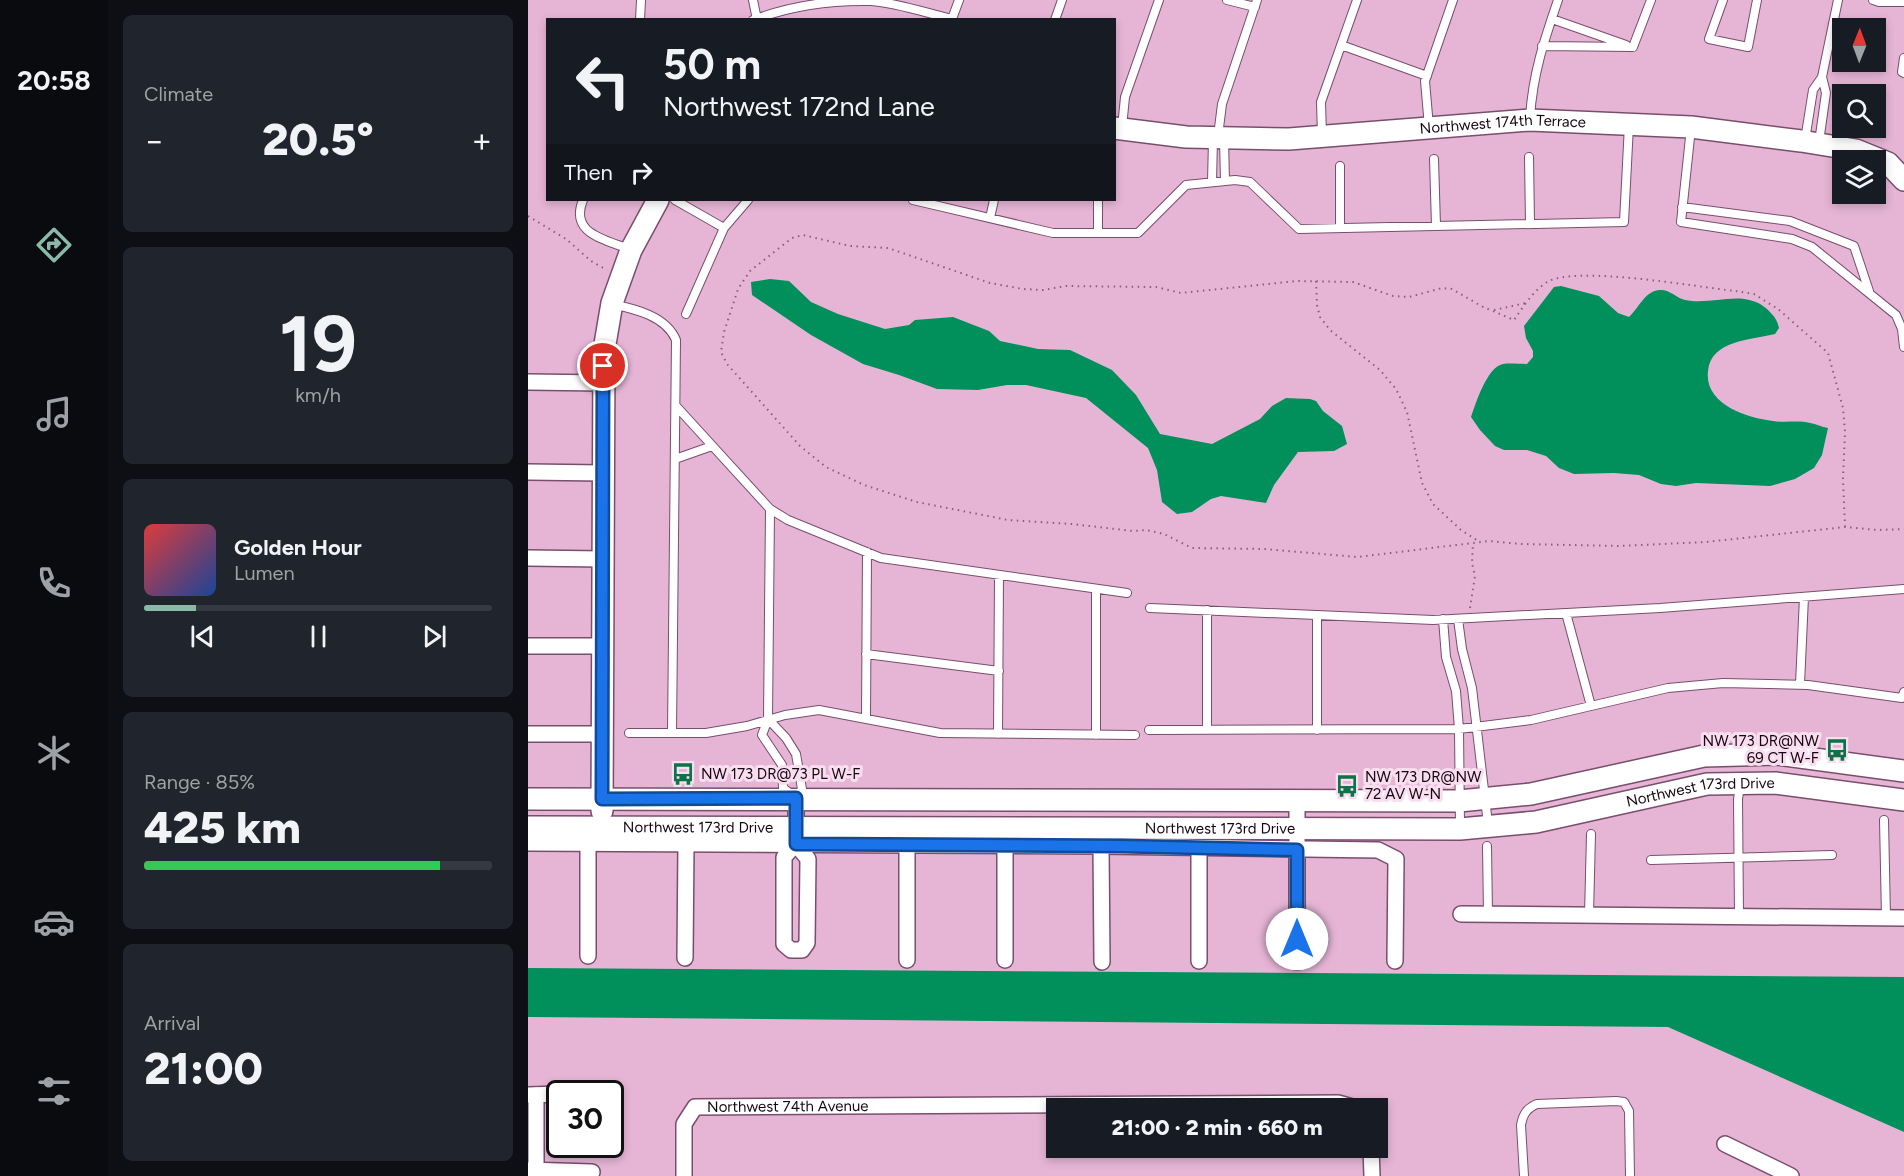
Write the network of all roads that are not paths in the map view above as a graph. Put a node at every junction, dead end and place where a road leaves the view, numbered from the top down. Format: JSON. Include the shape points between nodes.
{"nodes":[{"id":1,"x":641,"y":0,"type":"edge"},
{"id":2,"x":753,"y":0,"type":"edge"},
{"id":3,"x":853,"y":0,"type":"edge"},
{"id":4,"x":960,"y":0,"type":"edge"},
{"id":5,"x":1062,"y":0,"type":"edge"},
{"id":6,"x":1159,"y":0,"type":"edge"},
{"id":7,"x":1227,"y":0,"type":"edge"},
{"id":8,"x":1357,"y":0,"type":"edge"},
{"id":9,"x":1454,"y":0,"type":"edge"},
{"id":10,"x":1558,"y":0,"type":"edge"},
{"id":11,"x":1651,"y":0,"type":"edge"},
{"id":12,"x":1724,"y":0,"type":"edge"},
{"id":13,"x":1757,"y":0,"type":"edge"},
{"id":14,"x":1838,"y":0,"type":"edge"},
{"id":15,"x":1873,"y":0,"type":"edge"},
{"id":16,"x":1904,"y":2,"type":"edge"},
{"id":17,"x":1256,"y":4,"type":"edge"},
{"id":18,"x":640,"y":18,"type":"edge"},
{"id":19,"x":756,"y":18,"type":"edge"},
{"id":20,"x":758,"y":18,"type":"edge"},
{"id":21,"x":948,"y":18,"type":"edge"},
{"id":22,"x":952,"y":18,"type":"edge"},
{"id":23,"x":1056,"y":18,"type":"edge"},
{"id":24,"x":1552,"y":19,"type":"junction"},
{"id":25,"x":1341,"y":45,"type":"junction"},
{"id":26,"x":1542,"y":46,"type":"junction"},
{"id":27,"x":1634,"y":47,"type":"junction"},
{"id":28,"x":1904,"y":58,"type":"edge"},
{"id":29,"x":1904,"y":73,"type":"edge"},
{"id":30,"x":1426,"y":76,"type":"junction"},
{"id":31,"x":1822,"y":77,"type":"junction"},
{"id":32,"x":1530,"y":120,"type":"junction"},
{"id":33,"x":1629,"y":124,"type":"junction"},
{"id":34,"x":1691,"y":127,"type":"junction"},
{"id":35,"x":1118,"y":128,"type":"edge"},
{"id":36,"x":1429,"y":128,"type":"junction"},
{"id":37,"x":1322,"y":136,"type":"junction"},
{"id":38,"x":1218,"y":137,"type":"junction"},
{"id":39,"x":1812,"y":142,"type":"junction"},
{"id":40,"x":1529,"y":157,"type":"dead end"},
{"id":41,"x":1434,"y":159,"type":"dead end"},
{"id":42,"x":1340,"y":166,"type":"dead end"},
{"id":43,"x":1904,"y":180,"type":"edge"},
{"id":44,"x":1225,"y":181,"type":"junction"},
{"id":45,"x":1212,"y":182,"type":"junction"},
{"id":46,"x":583,"y":201,"type":"edge"},
{"id":47,"x":656,"y":201,"type":"edge"},
{"id":48,"x":677,"y":201,"type":"edge"},
{"id":49,"x":747,"y":201,"type":"edge"},
{"id":50,"x":917,"y":201,"type":"edge"},
{"id":51,"x":994,"y":201,"type":"edge"},
{"id":52,"x":1098,"y":201,"type":"edge"},
{"id":53,"x":1682,"y":207,"type":"junction"},
{"id":54,"x":990,"y":218,"type":"junction"},
{"id":55,"x":1530,"y":224,"type":"junction"},
{"id":56,"x":1436,"y":226,"type":"junction"},
{"id":57,"x":724,"y":228,"type":"junction"},
{"id":58,"x":1340,"y":228,"type":"junction"},
{"id":59,"x":1098,"y":233,"type":"junction"},
{"id":60,"x":631,"y":250,"type":"junction"},
{"id":61,"x":1869,"y":292,"type":"junction"},
{"id":62,"x":612,"y":303,"type":"junction"},
{"id":63,"x":686,"y":314,"type":"dead end"},
{"id":64,"x":1904,"y":347,"type":"edge"},
{"id":65,"x":528,"y":382,"type":"edge"},
{"id":66,"x":603,"y":383,"type":"junction"},
{"id":67,"x":676,"y":406,"type":"junction"},
{"id":68,"x":712,"y":446,"type":"junction"},
{"id":69,"x":675,"y":459,"type":"junction"},
{"id":70,"x":528,"y":472,"type":"edge"},
{"id":71,"x":603,"y":473,"type":"junction"},
{"id":72,"x":770,"y":509,"type":"junction"},
{"id":73,"x":867,"y":552,"type":"junction"},
{"id":74,"x":528,"y":558,"type":"edge"},
{"id":75,"x":603,"y":559,"type":"junction"},
{"id":76,"x":999,"y":575,"type":"junction"},
{"id":77,"x":1096,"y":589,"type":"junction"},
{"id":78,"x":1904,"y":589,"type":"edge"},
{"id":79,"x":1127,"y":593,"type":"dead end"},
{"id":80,"x":1804,"y":597,"type":"junction"},
{"id":81,"x":1150,"y":608,"type":"dead end"},
{"id":82,"x":1207,"y":610,"type":"junction"},
{"id":83,"x":1566,"y":613,"type":"junction"},
{"id":84,"x":1317,"y":615,"type":"junction"},
{"id":85,"x":1458,"y":619,"type":"junction"},
{"id":86,"x":1443,"y":620,"type":"junction"},
{"id":87,"x":528,"y":646,"type":"edge"},
{"id":88,"x":603,"y":646,"type":"junction"},
{"id":89,"x":866,"y":654,"type":"junction"},
{"id":90,"x":999,"y":671,"type":"junction"},
{"id":91,"x":1800,"y":684,"type":"junction"},
{"id":92,"x":1904,"y":692,"type":"edge"},
{"id":93,"x":1591,"y":706,"type":"junction"},
{"id":94,"x":866,"y":718,"type":"junction"},
{"id":95,"x":768,"y":719,"type":"junction"},
{"id":96,"x":1477,"y":727,"type":"junction"},
{"id":97,"x":1459,"y":729,"type":"junction"},
{"id":98,"x":1149,"y":730,"type":"dead end"},
{"id":99,"x":1207,"y":730,"type":"junction"},
{"id":100,"x":1317,"y":730,"type":"junction"},
{"id":101,"x":629,"y":733,"type":"dead end"},
{"id":102,"x":672,"y":733,"type":"junction"},
{"id":103,"x":528,"y":734,"type":"edge"},
{"id":104,"x":601,"y":734,"type":"junction"},
{"id":105,"x":999,"y":734,"type":"junction"},
{"id":106,"x":1096,"y":735,"type":"junction"},
{"id":107,"x":1135,"y":735,"type":"dead end"},
{"id":108,"x":1741,"y":755,"type":"junction"},
{"id":109,"x":1904,"y":771,"type":"edge"},
{"id":110,"x":1740,"y":784,"type":"junction"},
{"id":111,"x":796,"y":798,"type":"junction"},
{"id":112,"x":528,"y":799,"type":"edge"},
{"id":113,"x":602,"y":799,"type":"junction"},
{"id":114,"x":1296,"y":800,"type":"junction"},
{"id":115,"x":1486,"y":800,"type":"junction"},
{"id":116,"x":1904,"y":800,"type":"edge"},
{"id":117,"x":1459,"y":801,"type":"junction"},
{"id":118,"x":1884,"y":820,"type":"dead end"},
{"id":119,"x":528,"y":827,"type":"edge"},
{"id":120,"x":602,"y":827,"type":"junction"},
{"id":121,"x":1296,"y":828,"type":"junction"},
{"id":122,"x":1460,"y":829,"type":"junction"},
{"id":123,"x":1591,"y":834,"type":"dead end"},
{"id":124,"x":795,"y":836,"type":"junction"},
{"id":125,"x":1488,"y":837,"type":"junction"},
{"id":126,"x":528,"y":843,"type":"edge"},
{"id":127,"x":588,"y":843,"type":"junction"},
{"id":128,"x":686,"y":843,"type":"junction"},
{"id":129,"x":908,"y":844,"type":"junction"},
{"id":130,"x":1005,"y":846,"type":"junction"},
{"id":131,"x":1101,"y":846,"type":"junction"},
{"id":132,"x":1199,"y":848,"type":"junction"},
{"id":133,"x":1297,"y":850,"type":"junction"},
{"id":134,"x":1832,"y":855,"type":"dead end"},
{"id":135,"x":1739,"y":858,"type":"junction"},
{"id":136,"x":1651,"y":860,"type":"dead end"},
{"id":137,"x":1461,"y":914,"type":"dead end"},
{"id":138,"x":1488,"y":914,"type":"junction"},
{"id":139,"x":1589,"y":915,"type":"junction"},
{"id":140,"x":1739,"y":916,"type":"junction"},
{"id":141,"x":1886,"y":917,"type":"junction"},
{"id":142,"x":1904,"y":918,"type":"edge"},
{"id":143,"x":588,"y":956,"type":"dead end"},
{"id":144,"x":685,"y":958,"type":"dead end"},
{"id":145,"x":907,"y":960,"type":"dead end"},
{"id":146,"x":1005,"y":960,"type":"dead end"},
{"id":147,"x":1198,"y":961,"type":"dead end"},
{"id":148,"x":1102,"y":962,"type":"dead end"},
{"id":149,"x":1298,"y":962,"type":"dead end"},
{"id":150,"x":1395,"y":962,"type":"dead end"},
{"id":151,"x":532,"y":1095,"type":"edge"},
{"id":152,"x":1046,"y":1105,"type":"edge"},
{"id":153,"x":1725,"y":1144,"type":"dead end"},
{"id":154,"x":1371,"y":1158,"type":"edge"},
{"id":155,"x":532,"y":1170,"type":"edge"},
{"id":156,"x":592,"y":1172,"type":"dead end"},
{"id":157,"x":684,"y":1176,"type":"edge"},
{"id":158,"x":1372,"y":1176,"type":"edge"},
{"id":159,"x":1524,"y":1176,"type":"edge"},
{"id":160,"x":1630,"y":1176,"type":"edge"},
{"id":161,"x":1791,"y":1176,"type":"edge"}],
"edges":[{"from":1,"to":18,"type":"lane"},
{"from":2,"to":19,"type":"lane"},
{"from":3,"to":20,"type":"lane","via":[[805,4]]},
{"from":3,"to":21,"type":"lane"},
{"from":4,"to":22,"type":"lane"},
{"from":5,"to":23,"type":"lane"},
{"from":6,"to":35,"type":"lane"},
{"from":7,"to":17,"type":"lane"},
{"from":8,"to":25,"type":"lane"},
{"from":9,"to":30,"type":"lane"},
{"from":10,"to":24,"type":"lane"},
{"from":11,"to":27,"type":"lane"},
{"from":12,"to":13,"type":"lane","via":[[1710,39],[1748,47]]},
{"from":14,"to":31,"type":"lane"},
{"from":15,"to":16,"type":"lane"},
{"from":17,"to":38,"type":"lane","via":[[1222,104]]},
{"from":24,"to":26,"type":"lane"},
{"from":24,"to":27,"type":"lane"},
{"from":25,"to":30,"type":"lane"},
{"from":25,"to":37,"type":"lane","via":[[1321,102]]},
{"from":26,"to":27,"type":"lane"},
{"from":26,"to":32,"type":"lane"},
{"from":28,"to":29,"type":"lane"},
{"from":30,"to":36,"type":"lane"},
{"from":31,"to":39,"type":"lane","via":[[1826,93]]},
{"from":31,"to":39,"type":"lane","via":[[1813,90]]},
{"from":32,"to":33,"type":"street","name":"Northwest 174th Terrace"},
{"from":32,"to":36,"type":"street","name":"Northwest 174th Terrace"},
{"from":33,"to":34,"type":"street","name":"Northwest 174th Terrace"},
{"from":33,"to":55,"type":"lane","via":[[1624,222]]},
{"from":34,"to":39,"type":"street","name":"Northwest 174th Terrace"},
{"from":34,"to":53,"type":"lane"},
{"from":35,"to":38,"type":"street","name":"Northwest 174th Terrace"},
{"from":36,"to":37,"type":"street","name":"Northwest 174th Terrace"},
{"from":37,"to":38,"type":"street","name":"Northwest 174th Terrace"},
{"from":38,"to":44,"type":"lane"},
{"from":38,"to":45,"type":"lane"},
{"from":39,"to":43,"type":"street","name":"Northwest 174th Terrace","via":[[1856,150],[1888,163]]},
{"from":40,"to":55,"type":"lane"},
{"from":41,"to":56,"type":"lane"},
{"from":42,"to":58,"type":"lane"},
{"from":44,"to":45,"type":"lane"},
{"from":44,"to":58,"type":"lane","via":[[1250,182],[1299,229]]},
{"from":45,"to":59,"type":"lane","via":[[1186,185],[1138,233]]},
{"from":46,"to":60,"type":"lane","via":[[581,225]]},
{"from":47,"to":60,"type":"street"},
{"from":48,"to":57,"type":"lane"},
{"from":49,"to":57,"type":"lane"},
{"from":50,"to":54,"type":"lane"},
{"from":51,"to":54,"type":"lane"},
{"from":52,"to":59,"type":"lane"},
{"from":53,"to":61,"type":"lane","via":[[1681,222],[1792,239],[1812,247]]},
{"from":53,"to":61,"type":"lane","via":[[1791,221],[1854,246]]},
{"from":54,"to":59,"type":"lane","via":[[1053,233]]},
{"from":55,"to":56,"type":"lane"},
{"from":56,"to":58,"type":"lane"},
{"from":57,"to":63,"type":"lane"},
{"from":60,"to":62,"type":"street"},
{"from":61,"to":64,"type":"lane","via":[[1896,315]]},
{"from":62,"to":66,"type":"street"},
{"from":62,"to":67,"type":"lane","via":[[648,315],[672,331],[676,340]]},
{"from":65,"to":66,"type":"street"},
{"from":66,"to":71,"type":"street"},
{"from":67,"to":68,"type":"lane"},
{"from":67,"to":69,"type":"lane"},
{"from":68,"to":69,"type":"lane"},
{"from":68,"to":72,"type":"lane"},
{"from":69,"to":102,"type":"lane"},
{"from":70,"to":71,"type":"street"},
{"from":71,"to":75,"type":"street"},
{"from":72,"to":73,"type":"lane"},
{"from":72,"to":95,"type":"lane"},
{"from":73,"to":76,"type":"lane","via":[[881,558]]},
{"from":73,"to":89,"type":"lane"},
{"from":74,"to":75,"type":"street"},
{"from":75,"to":88,"type":"street"},
{"from":76,"to":77,"type":"lane"},
{"from":76,"to":90,"type":"lane"},
{"from":77,"to":79,"type":"lane"},
{"from":77,"to":106,"type":"lane"},
{"from":78,"to":80,"type":"lane"},
{"from":80,"to":83,"type":"lane"},
{"from":80,"to":91,"type":"lane"},
{"from":81,"to":82,"type":"lane"},
{"from":82,"to":84,"type":"lane"},
{"from":82,"to":99,"type":"lane"},
{"from":83,"to":85,"type":"lane"},
{"from":83,"to":93,"type":"lane"},
{"from":84,"to":86,"type":"lane"},
{"from":84,"to":100,"type":"lane"},
{"from":85,"to":86,"type":"lane"},
{"from":85,"to":96,"type":"lane"},
{"from":86,"to":97,"type":"lane"},
{"from":87,"to":88,"type":"street"},
{"from":88,"to":104,"type":"street"},
{"from":89,"to":90,"type":"lane"},
{"from":89,"to":94,"type":"lane"},
{"from":90,"to":105,"type":"lane"},
{"from":91,"to":92,"type":"lane","via":[[1902,698]]},
{"from":91,"to":93,"type":"lane","via":[[1723,683],[1668,688]]},
{"from":93,"to":96,"type":"lane"},
{"from":94,"to":95,"type":"lane","via":[[819,710]]},
{"from":94,"to":105,"type":"lane","via":[[940,733]]},
{"from":95,"to":102,"type":"lane","via":[[706,733]]},
{"from":95,"to":111,"type":"lane","via":[[796,754],[802,789]]},
{"from":95,"to":111,"type":"lane","via":[[762,735],[782,765],[783,788]]},
{"from":96,"to":97,"type":"lane"},
{"from":96,"to":115,"type":"lane"},
{"from":97,"to":100,"type":"lane"},
{"from":97,"to":117,"type":"lane"},
{"from":98,"to":99,"type":"lane"},
{"from":99,"to":100,"type":"lane"},
{"from":101,"to":102,"type":"lane"},
{"from":103,"to":104,"type":"street"},
{"from":104,"to":113,"type":"street"},
{"from":105,"to":106,"type":"lane"},
{"from":106,"to":107,"type":"lane"},
{"from":108,"to":109,"type":"street","name":"Northwest 173rd Drive","via":[[1777,754]]},
{"from":108,"to":110,"type":"street"},
{"from":108,"to":115,"type":"street","name":"Northwest 173rd Drive","via":[[1704,756],[1531,794]]},
{"from":110,"to":116,"type":"street","name":"Northwest 173rd Drive","via":[[1775,783]]},
{"from":110,"to":125,"type":"street","name":"Northwest 173rd Drive","via":[[1707,784],[1536,822]]},
{"from":110,"to":135,"type":"lane"},
{"from":111,"to":113,"type":"street","name":"Northwest 173rd Drive"},
{"from":111,"to":114,"type":"street","name":"Northwest 173rd Drive"},
{"from":111,"to":124,"type":"street"},
{"from":112,"to":113,"type":"street","name":"Northwest 173rd Drive"},
{"from":113,"to":120,"type":"street"},
{"from":114,"to":117,"type":"street","name":"Northwest 173rd Drive"},
{"from":114,"to":121,"type":"street"},
{"from":115,"to":117,"type":"street","name":"Northwest 173rd Drive"},
{"from":115,"to":125,"type":"lane"},
{"from":117,"to":122,"type":"lane"},
{"from":118,"to":141,"type":"lane"},
{"from":119,"to":120,"type":"street","name":"Northwest 173rd Drive"},
{"from":120,"to":124,"type":"street","name":"Northwest 173rd Drive"},
{"from":121,"to":122,"type":"street","name":"Northwest 173rd Drive"},
{"from":121,"to":124,"type":"street","name":"Northwest 173rd Drive"},
{"from":121,"to":133,"type":"street"},
{"from":122,"to":125,"type":"street","name":"Northwest 173rd Drive"},
{"from":123,"to":139,"type":"lane"},
{"from":124,"to":124,"type":"street","via":[[784,858],[784,944],[791,950],[802,950],[807,943],[808,859]]},
{"from":124,"to":128,"type":"street"},
{"from":124,"to":129,"type":"street"},
{"from":125,"to":138,"type":"lane"},
{"from":126,"to":127,"type":"street"},
{"from":127,"to":128,"type":"street"},
{"from":127,"to":143,"type":"street"},
{"from":128,"to":144,"type":"street"},
{"from":129,"to":130,"type":"street"},
{"from":129,"to":145,"type":"street"},
{"from":130,"to":131,"type":"street"},
{"from":130,"to":146,"type":"street"},
{"from":131,"to":132,"type":"street"},
{"from":131,"to":148,"type":"street"},
{"from":132,"to":133,"type":"street"},
{"from":132,"to":147,"type":"street"},
{"from":133,"to":149,"type":"street"},
{"from":133,"to":150,"type":"street","via":[[1378,850],[1396,859]]},
{"from":134,"to":135,"type":"lane"},
{"from":135,"to":136,"type":"lane"},
{"from":135,"to":140,"type":"lane"},
{"from":137,"to":138,"type":"street"},
{"from":138,"to":139,"type":"street"},
{"from":139,"to":140,"type":"street"},
{"from":140,"to":141,"type":"street"},
{"from":141,"to":142,"type":"street"},
{"from":151,"to":155,"type":"street"},
{"from":152,"to":157,"type":"street","name":"Northwest 74th Avenue","via":[[695,1107],[684,1124]]},
{"from":153,"to":161,"type":"street"},
{"from":154,"to":158,"type":"street"},
{"from":155,"to":156,"type":"street"},
{"from":159,"to":160,"type":"lane","via":[[1521,1125],[1530,1107],[1616,1101],[1624,1102],[1629,1111]]}]}
